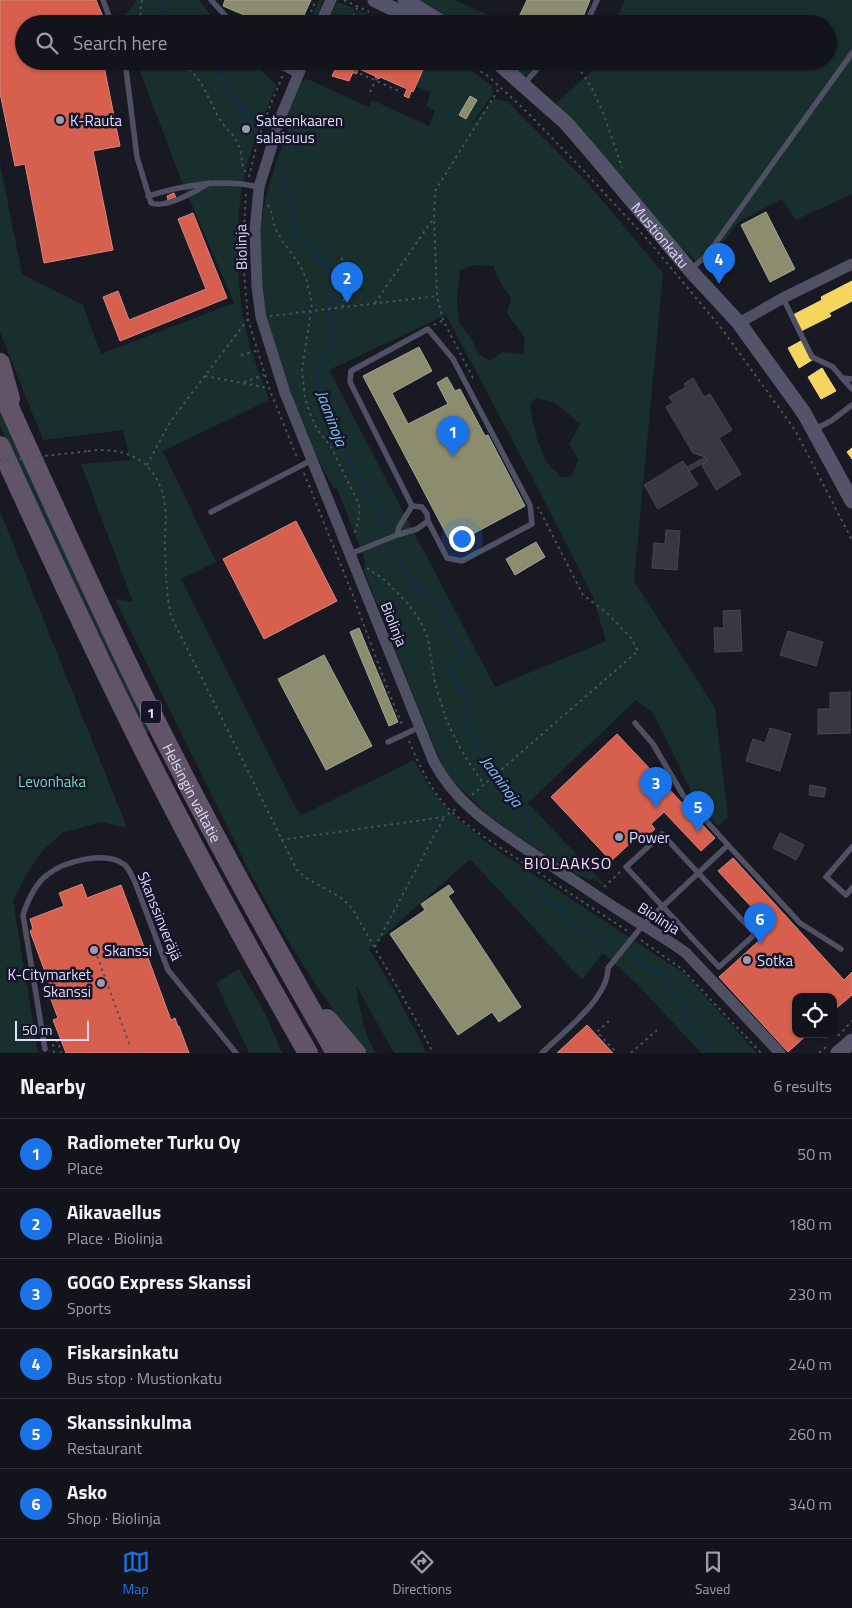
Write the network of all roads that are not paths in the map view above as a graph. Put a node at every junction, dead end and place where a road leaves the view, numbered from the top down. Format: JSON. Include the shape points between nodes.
{"nodes":[{"id":1,"x":103,"y":0,"type":"edge"},
{"id":2,"x":211,"y":0,"type":"edge"},
{"id":3,"x":331,"y":0,"type":"edge"},
{"id":4,"x":375,"y":0,"type":"edge"},
{"id":5,"x":405,"y":0,"type":"edge"},
{"id":6,"x":597,"y":0,"type":"edge"},
{"id":7,"x":109,"y":15,"type":"edge"},
{"id":8,"x":225,"y":15,"type":"edge"},
{"id":9,"x":324,"y":15,"type":"edge"},
{"id":10,"x":406,"y":15,"type":"edge"},
{"id":11,"x":429,"y":15,"type":"edge"},
{"id":12,"x":590,"y":15,"type":"edge"},
{"id":13,"x":852,"y":53,"type":"edge"},
{"id":14,"x":126,"y":70,"type":"edge"},
{"id":15,"x":285,"y":70,"type":"edge"},
{"id":16,"x":300,"y":70,"type":"edge"},
{"id":17,"x":506,"y":70,"type":"edge"},
{"id":18,"x":536,"y":70,"type":"edge"},
{"id":19,"x":297,"y":75,"type":"junction"},
{"id":20,"x":523,"y":85,"type":"junction"},
{"id":21,"x":209,"y":183,"type":"junction"},
{"id":22,"x":260,"y":187,"type":"junction"},
{"id":23,"x":148,"y":196,"type":"junction"},
{"id":24,"x":852,"y":264,"type":"edge"},
{"id":25,"x":690,"y":270,"type":"junction"},
{"id":26,"x":783,"y":298,"type":"junction"},
{"id":27,"x":739,"y":323,"type":"junction"},
{"id":28,"x":0,"y":363,"type":"edge"},
{"id":29,"x":842,"y":378,"type":"junction"},
{"id":30,"x":852,"y":379,"type":"edge"},
{"id":31,"x":0,"y":387,"type":"edge"},
{"id":32,"x":852,"y":389,"type":"edge"},
{"id":33,"x":852,"y":405,"type":"edge"},
{"id":34,"x":813,"y":430,"type":"junction"},
{"id":35,"x":20,"y":432,"type":"junction"},
{"id":36,"x":0,"y":446,"type":"edge"},
{"id":37,"x":312,"y":460,"type":"junction"},
{"id":38,"x":0,"y":473,"type":"edge"},
{"id":39,"x":852,"y":501,"type":"edge"},
{"id":40,"x":412,"y":506,"type":"junction"},
{"id":41,"x":211,"y":512,"type":"dead end"},
{"id":42,"x":428,"y":521,"type":"junction"},
{"id":43,"x":40,"y":534,"type":"junction"},
{"id":44,"x":397,"y":535,"type":"junction"},
{"id":45,"x":350,"y":554,"type":"junction"},
{"id":46,"x":635,"y":724,"type":"dead end"},
{"id":47,"x":420,"y":727,"type":"junction"},
{"id":48,"x":388,"y":742,"type":"dead end"},
{"id":49,"x":160,"y":755,"type":"junction"},
{"id":50,"x":728,"y":845,"type":"junction"},
{"id":51,"x":852,"y":847,"type":"edge"},
{"id":52,"x":698,"y":872,"type":"junction"},
{"id":53,"x":852,"y":888,"type":"edge"},
{"id":54,"x":662,"y":906,"type":"junction"},
{"id":55,"x":643,"y":925,"type":"junction"},
{"id":56,"x":841,"y":949,"type":"dead end"},
{"id":57,"x":297,"y":985,"type":"junction"},
{"id":58,"x":276,"y":998,"type":"junction"},
{"id":59,"x":852,"y":1041,"type":"edge"},
{"id":60,"x":834,"y":1046,"type":"edge"},
{"id":61,"x":45,"y":1049,"type":"dead end"},
{"id":62,"x":236,"y":1053,"type":"edge"},
{"id":63,"x":293,"y":1053,"type":"edge"},
{"id":64,"x":308,"y":1053,"type":"edge"},
{"id":65,"x":336,"y":1053,"type":"edge"},
{"id":66,"x":356,"y":1053,"type":"edge"},
{"id":67,"x":542,"y":1053,"type":"edge"},
{"id":68,"x":780,"y":1053,"type":"edge"}],
"edges":[{"from":1,"to":7,"type":"lane"},
{"from":2,"to":8,"type":"lane"},
{"from":3,"to":9,"type":"street"},
{"from":4,"to":10,"type":"street"},
{"from":5,"to":11,"type":"street"},
{"from":6,"to":12,"type":"lane"},
{"from":13,"to":25,"type":"lane","via":[[707,255]]},
{"from":14,"to":23,"type":"lane","via":[[137,157]]},
{"from":15,"to":19,"type":"lane"},
{"from":16,"to":19,"type":"street","name":"Biolinja"},
{"from":17,"to":20,"type":"street","name":"Mustionkatu"},
{"from":18,"to":20,"type":"lane"},
{"from":19,"to":22,"type":"street","name":"Biolinja"},
{"from":20,"to":25,"type":"street","name":"Mustionkatu","via":[[592,152]]},
{"from":21,"to":22,"type":"lane"},
{"from":21,"to":23,"type":"lane"},
{"from":21,"to":23,"type":"lane","via":[[161,205],[151,203]]},
{"from":22,"to":37,"type":"street","name":"Biolinja","via":[[255,231],[261,317],[285,393]]},
{"from":24,"to":26,"type":"street"},
{"from":25,"to":27,"type":"street","name":"Mustionkatu"},
{"from":26,"to":27,"type":"street"},
{"from":26,"to":29,"type":"lane","via":[[812,357],[833,367]]},
{"from":27,"to":34,"type":"street","name":"Mustionkatu"},
{"from":28,"to":35,"type":"highway"},
{"from":29,"to":30,"type":"lane"},
{"from":29,"to":32,"type":"lane"},
{"from":31,"to":35,"type":"highway","name":"Helsingin valtatie","number":"1"},
{"from":33,"to":34,"type":"lane"},
{"from":34,"to":39,"type":"street","name":"Mustionkatu"},
{"from":35,"to":49,"type":"highway","name":"Helsingin valtatie","number":"1"},
{"from":36,"to":43,"type":"highway","name":"Helsingin valtatie","number":"1"},
{"from":37,"to":41,"type":"lane"},
{"from":37,"to":45,"type":"street","name":"Biolinja"},
{"from":38,"to":43,"type":"highway"},
{"from":40,"to":42,"type":"lane","via":[[422,507]]},
{"from":40,"to":42,"type":"lane","via":[[350,382],[351,371],[428,329],[453,359],[530,505],[532,524],[462,562],[447,558]]},
{"from":40,"to":44,"type":"lane"},
{"from":42,"to":44,"type":"lane","via":[[417,529]]},
{"from":43,"to":49,"type":"highway","name":"Helsingin valtatie","number":"1"},
{"from":44,"to":45,"type":"lane"},
{"from":45,"to":47,"type":"street","name":"Biolinja"},
{"from":46,"to":50,"type":"lane","via":[[653,744],[683,795]]},
{"from":47,"to":48,"type":"lane"},
{"from":47,"to":55,"type":"street","name":"Biolinja","via":[[442,776],[478,815]]},
{"from":49,"to":57,"type":"highway","name":"Helsingin valtatie","number":"1"},
{"from":49,"to":58,"type":"highway","name":"Helsingin valtatie","number":"1"},
{"from":50,"to":52,"type":"lane"},
{"from":50,"to":56,"type":"lane","via":[[800,923]]},
{"from":51,"to":53,"type":"lane","via":[[826,877],[846,895]]},
{"from":52,"to":54,"type":"lane"},
{"from":52,"to":54,"type":"lane","via":[[662,834],[626,867]]},
{"from":52,"to":54,"type":"lane","via":[[755,934],[719,968]]},
{"from":54,"to":55,"type":"lane"},
{"from":55,"to":67,"type":"lane","via":[[608,968],[608,976],[592,1004]]},
{"from":55,"to":68,"type":"street","name":"Biolinja","via":[[686,954]]},
{"from":57,"to":65,"type":"highway","name":"Helsingin valtatie","number":"1"},
{"from":57,"to":66,"type":"highway"},
{"from":58,"to":63,"type":"highway"},
{"from":58,"to":64,"type":"highway","name":"Helsingin valtatie","number":"1"},
{"from":59,"to":60,"type":"street"},
{"from":61,"to":62,"type":"lane","name":"Skanssinveräjä","via":[[23,914],[29,897],[47,875],[75,861],[105,857],[125,865],[135,882],[168,970]]}]}
